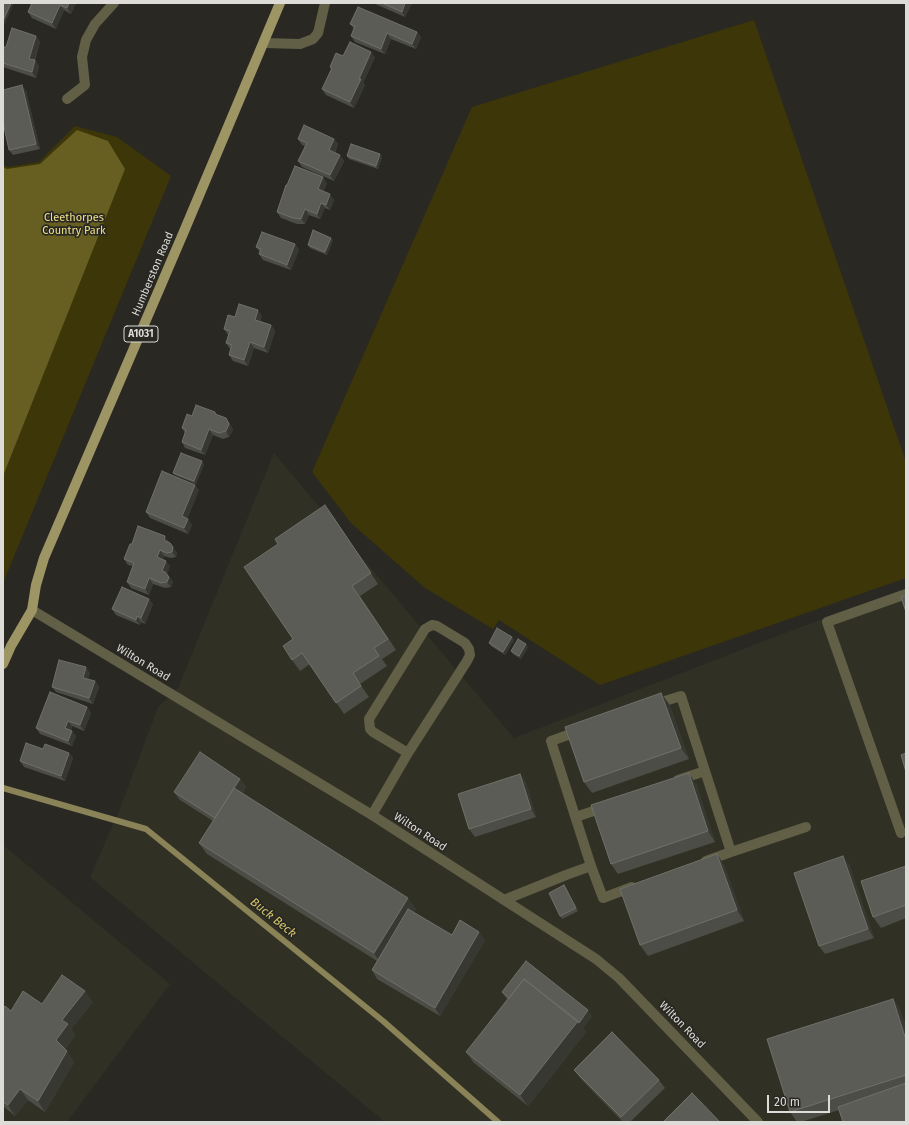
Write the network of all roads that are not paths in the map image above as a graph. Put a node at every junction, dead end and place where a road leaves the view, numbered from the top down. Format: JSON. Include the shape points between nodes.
{"nodes":[{"id":1,"x":114,"y":3,"type":"edge"},
{"id":2,"x":280,"y":3,"type":"edge"},
{"id":3,"x":325,"y":3,"type":"edge"},
{"id":4,"x":264,"y":43,"type":"junction"},
{"id":5,"x":67,"y":99,"type":"dead end"},
{"id":6,"x":906,"y":594,"type":"edge"},
{"id":7,"x":32,"y":610,"type":"junction"},
{"id":8,"x":3,"y":664,"type":"edge"},
{"id":9,"x":645,"y":708,"type":"edge"},
{"id":10,"x":587,"y":728,"type":"edge"},
{"id":11,"x":408,"y":753,"type":"junction"},
{"id":12,"x":705,"y":771,"type":"junction"},
{"id":13,"x":669,"y":784,"type":"edge"},
{"id":14,"x":611,"y":804,"type":"edge"},
{"id":15,"x":372,"y":815,"type":"junction"},
{"id":16,"x":576,"y":817,"type":"junction"},
{"id":17,"x":806,"y":827,"type":"dead end"},
{"id":18,"x":901,"y":833,"type":"dead end"},
{"id":19,"x":731,"y":852,"type":"junction"},
{"id":20,"x":591,"y":866,"type":"junction"},
{"id":21,"x":693,"y":866,"type":"edge"},
{"id":22,"x":640,"y":884,"type":"edge"},
{"id":23,"x":504,"y":900,"type":"junction"},
{"id":24,"x":758,"y":1122,"type":"edge"}],
"edges":[{"from":1,"to":5,"type":"street","via":[[95,24],[86,40],[82,57],[85,85]]},
{"from":2,"to":4,"type":"main road","name":"Humberston Road","number":"A1031"},
{"from":3,"to":4,"type":"street","via":[[318,33],[313,39],[289,45]]},
{"from":4,"to":7,"type":"main road","name":"Humberston Road","number":"A1031","via":[[44,558]]},
{"from":6,"to":18,"type":"street","via":[[827,622]]},
{"from":7,"to":8,"type":"main road","name":"Humberston Road","number":"A1031"},
{"from":7,"to":15,"type":"street","name":"Wilton Road"},
{"from":9,"to":12,"type":"street","via":[[681,696]]},
{"from":10,"to":16,"type":"street","via":[[551,741]]},
{"from":11,"to":11,"type":"street","via":[[470,655],[465,643],[437,626],[432,625],[425,629],[369,719],[373,732]]},
{"from":11,"to":15,"type":"street"},
{"from":12,"to":13,"type":"street"},
{"from":12,"to":19,"type":"street"},
{"from":14,"to":16,"type":"street"},
{"from":15,"to":23,"type":"street","name":"Wilton Road"},
{"from":16,"to":20,"type":"street"},
{"from":17,"to":19,"type":"street"},
{"from":19,"to":21,"type":"street"},
{"from":20,"to":22,"type":"street","via":[[603,898]]},
{"from":20,"to":23,"type":"street"},
{"from":23,"to":24,"type":"street","name":"Wilton Road","via":[[596,958],[619,978]]}]}
